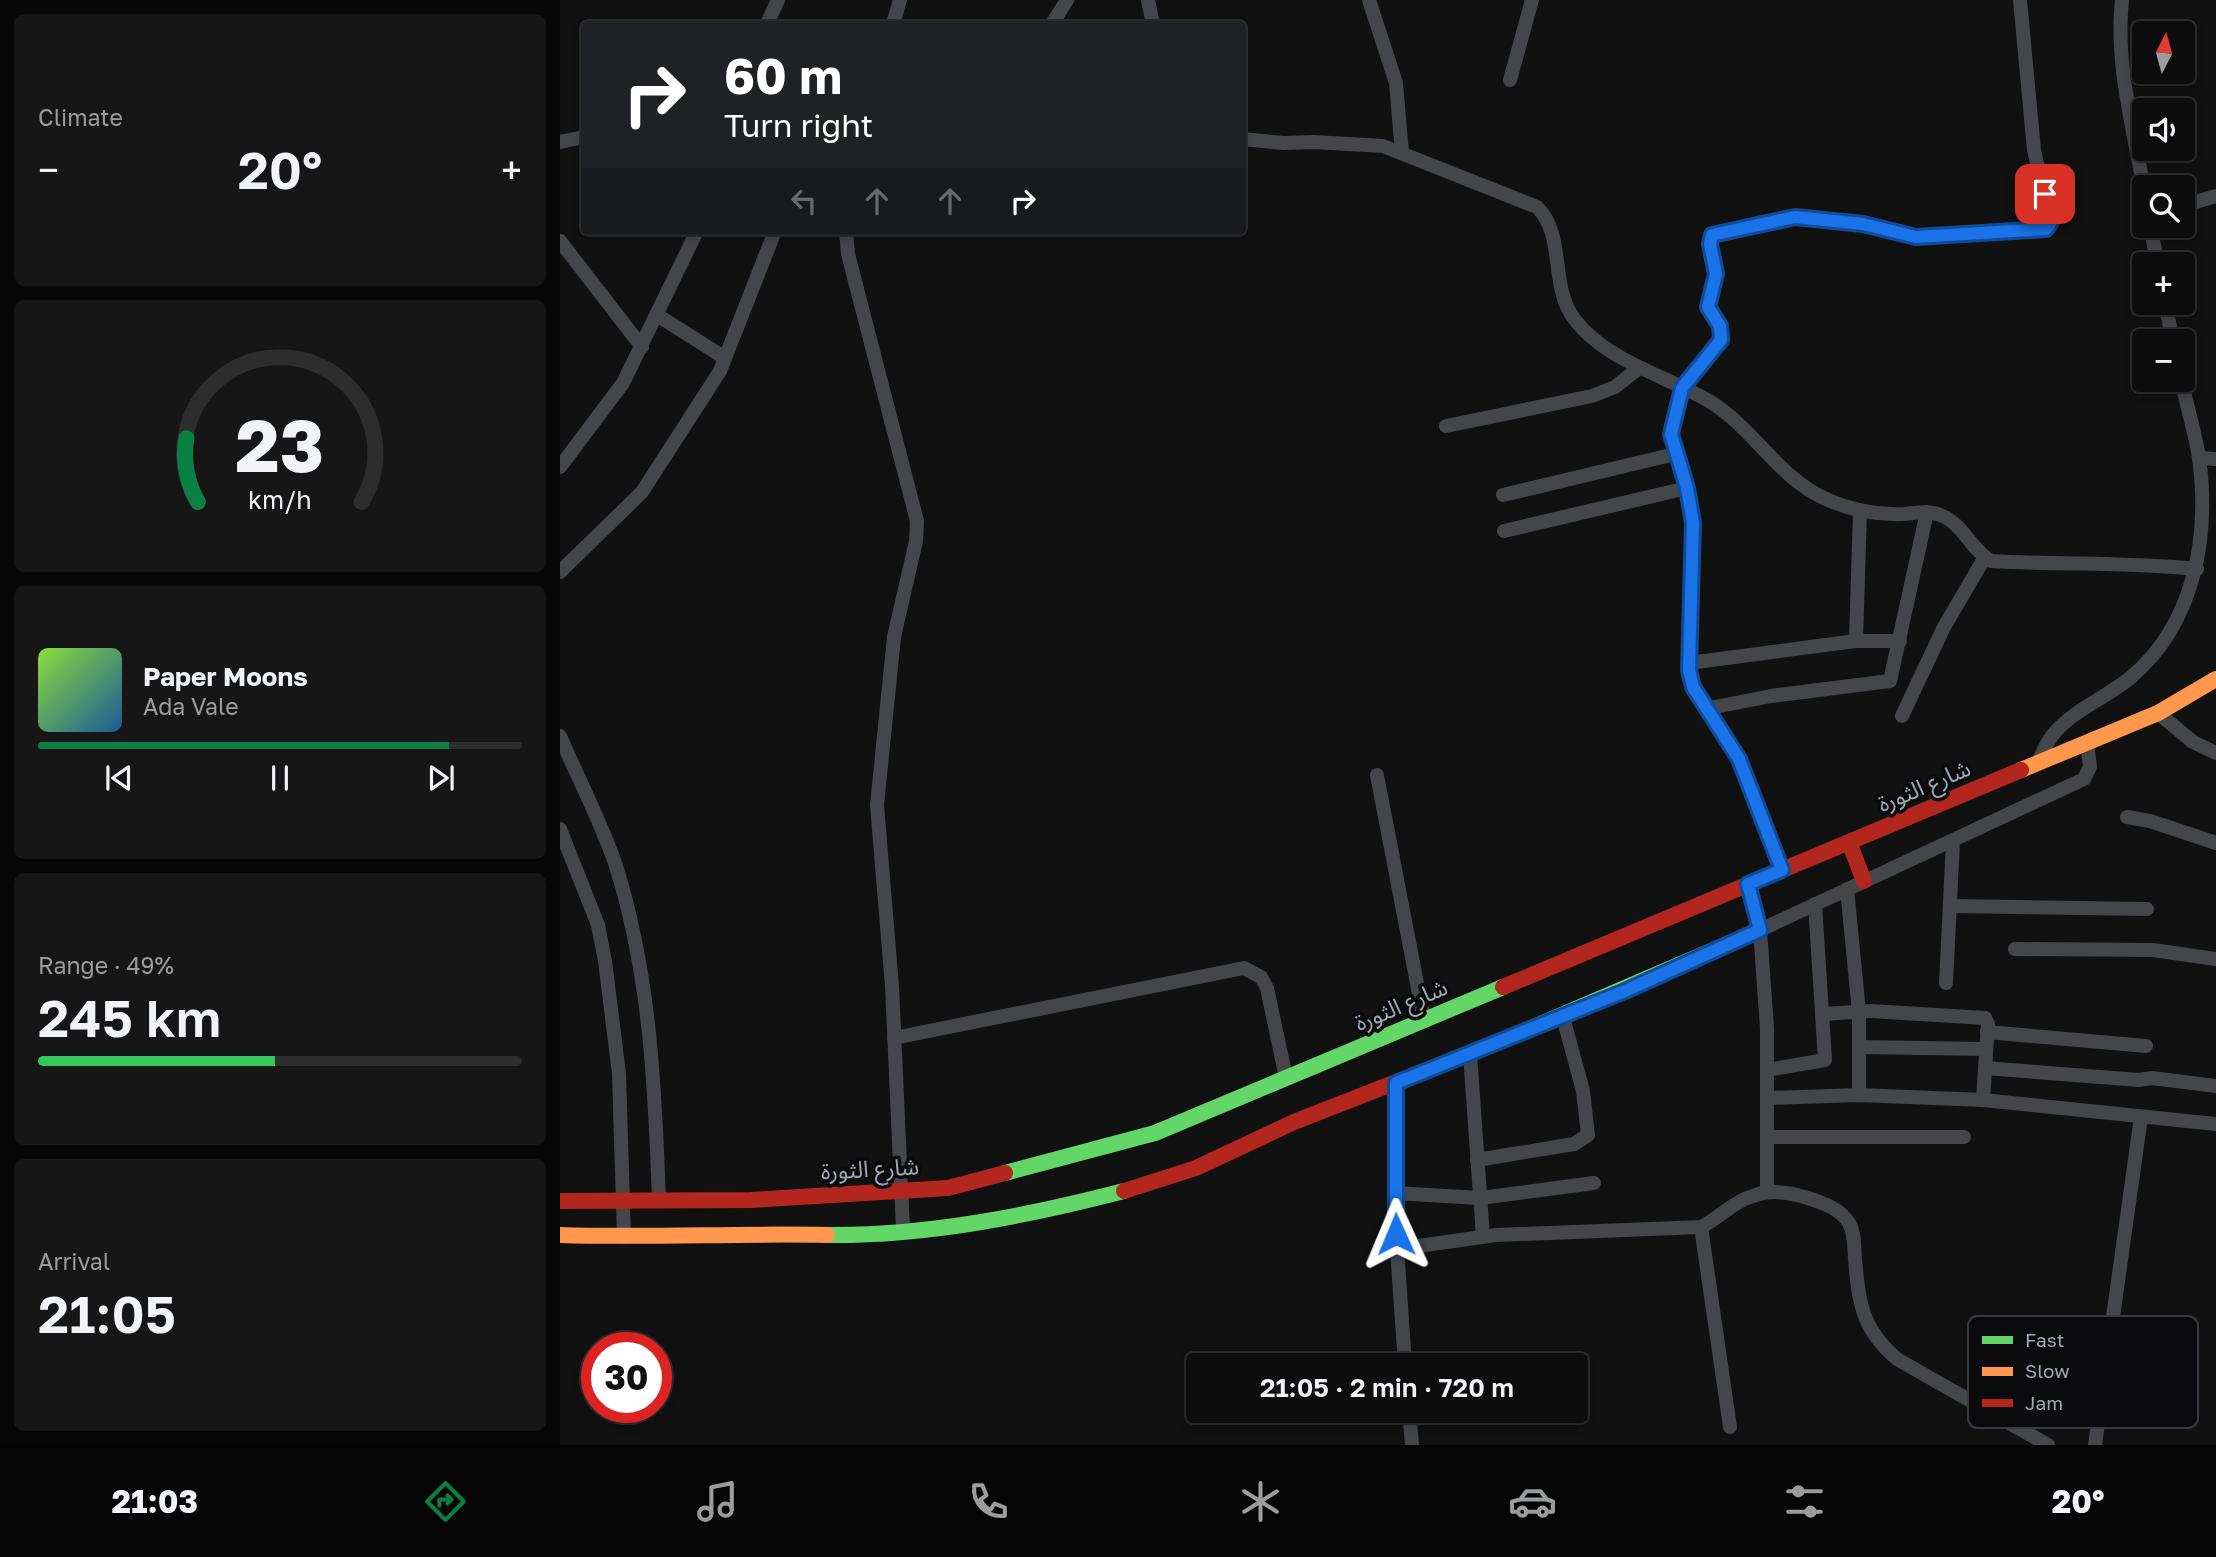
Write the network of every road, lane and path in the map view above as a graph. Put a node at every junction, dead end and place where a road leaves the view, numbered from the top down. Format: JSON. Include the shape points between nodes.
{"nodes":[{"id":1,"x":778,"y":0,"type":"edge"},
{"id":2,"x":900,"y":0,"type":"edge"},
{"id":3,"x":1067,"y":0,"type":"edge"},
{"id":4,"x":1148,"y":0,"type":"edge"},
{"id":5,"x":1369,"y":0,"type":"edge"},
{"id":6,"x":1532,"y":0,"type":"edge"},
{"id":7,"x":2020,"y":0,"type":"edge"},
{"id":8,"x":2122,"y":0,"type":"edge"},
{"id":9,"x":768,"y":21,"type":"edge"},
{"id":10,"x":894,"y":21,"type":"edge"},
{"id":11,"x":1054,"y":21,"type":"edge"},
{"id":12,"x":1152,"y":21,"type":"edge"},
{"id":13,"x":1510,"y":80,"type":"dead end"},
{"id":14,"x":581,"y":138,"type":"edge"},
{"id":15,"x":1246,"y":139,"type":"edge"},
{"id":16,"x":560,"y":142,"type":"edge"},
{"id":17,"x":1402,"y":153,"type":"junction"},
{"id":18,"x":2142,"y":175,"type":"edge"},
{"id":19,"x":2216,"y":196,"type":"edge"},
{"id":20,"x":2195,"y":202,"type":"edge"},
{"id":21,"x":695,"y":235,"type":"edge"},
{"id":22,"x":773,"y":235,"type":"edge"},
{"id":23,"x":847,"y":235,"type":"edge"},
{"id":24,"x":560,"y":241,"type":"edge"},
{"id":25,"x":657,"y":315,"type":"junction"},
{"id":26,"x":642,"y":346,"type":"junction"},
{"id":27,"x":725,"y":358,"type":"junction"},
{"id":28,"x":1639,"y":368,"type":"junction"},
{"id":29,"x":1682,"y":388,"type":"junction"},
{"id":30,"x":2184,"y":392,"type":"edge"},
{"id":31,"x":1446,"y":426,"type":"dead end"},
{"id":32,"x":1675,"y":454,"type":"junction"},
{"id":33,"x":2199,"y":458,"type":"junction"},
{"id":34,"x":2216,"y":459,"type":"edge"},
{"id":35,"x":560,"y":467,"type":"edge"},
{"id":36,"x":1687,"y":488,"type":"junction"},
{"id":37,"x":1503,"y":495,"type":"dead end"},
{"id":38,"x":1860,"y":511,"type":"junction"},
{"id":39,"x":1927,"y":512,"type":"junction"},
{"id":40,"x":1504,"y":531,"type":"dead end"},
{"id":41,"x":1985,"y":557,"type":"junction"},
{"id":42,"x":2197,"y":569,"type":"junction"},
{"id":43,"x":560,"y":572,"type":"edge"},
{"id":44,"x":1856,"y":641,"type":"junction"},
{"id":45,"x":1900,"y":641,"type":"junction"},
{"id":46,"x":1689,"y":663,"type":"junction"},
{"id":47,"x":2216,"y":679,"type":"edge"},
{"id":48,"x":1705,"y":709,"type":"junction"},
{"id":49,"x":2158,"y":713,"type":"junction"},
{"id":50,"x":1902,"y":716,"type":"dead end"},
{"id":51,"x":560,"y":736,"type":"edge"},
{"id":52,"x":2087,"y":743,"type":"junction"},
{"id":53,"x":2216,"y":753,"type":"edge"},
{"id":54,"x":2038,"y":763,"type":"junction"},
{"id":55,"x":1377,"y":775,"type":"dead end"},
{"id":56,"x":2127,"y":817,"type":"dead end"},
{"id":57,"x":560,"y":829,"type":"edge"},
{"id":58,"x":1953,"y":841,"type":"junction"},
{"id":59,"x":1849,"y":842,"type":"junction"},
{"id":60,"x":2216,"y":843,"type":"edge"},
{"id":61,"x":1782,"y":870,"type":"junction"},
{"id":62,"x":1864,"y":881,"type":"junction"},
{"id":63,"x":1748,"y":884,"type":"junction"},
{"id":64,"x":1847,"y":889,"type":"junction"},
{"id":65,"x":1815,"y":904,"type":"junction"},
{"id":66,"x":1950,"y":906,"type":"junction"},
{"id":67,"x":2147,"y":909,"type":"dead end"},
{"id":68,"x":1760,"y":930,"type":"junction"},
{"id":69,"x":2015,"y":949,"type":"dead end"},
{"id":70,"x":2216,"y":960,"type":"edge"},
{"id":71,"x":1946,"y":982,"type":"dead end"},
{"id":72,"x":1859,"y":1012,"type":"junction"},
{"id":73,"x":1822,"y":1014,"type":"junction"},
{"id":74,"x":1563,"y":1017,"type":"junction"},
{"id":75,"x":1424,"y":1020,"type":"junction"},
{"id":76,"x":1987,"y":1032,"type":"junction"},
{"id":77,"x":894,"y":1038,"type":"junction"},
{"id":78,"x":2146,"y":1046,"type":"dead end"},
{"id":79,"x":1859,"y":1047,"type":"junction"},
{"id":80,"x":1986,"y":1049,"type":"junction"},
{"id":81,"x":1470,"y":1054,"type":"junction"},
{"id":82,"x":1985,"y":1068,"type":"junction"},
{"id":83,"x":1768,"y":1070,"type":"junction"},
{"id":84,"x":1286,"y":1078,"type":"junction"},
{"id":85,"x":1396,"y":1083,"type":"junction"},
{"id":86,"x":2216,"y":1086,"type":"edge"},
{"id":87,"x":1859,"y":1095,"type":"junction"},
{"id":88,"x":1768,"y":1098,"type":"junction"},
{"id":89,"x":1983,"y":1100,"type":"junction"},
{"id":90,"x":2141,"y":1117,"type":"junction"},
{"id":91,"x":2216,"y":1124,"type":"edge"},
{"id":92,"x":1964,"y":1137,"type":"dead end"},
{"id":93,"x":1769,"y":1138,"type":"junction"},
{"id":94,"x":1477,"y":1160,"type":"junction"},
{"id":95,"x":1594,"y":1183,"type":"dead end"},
{"id":96,"x":901,"y":1190,"type":"junction"},
{"id":97,"x":1768,"y":1192,"type":"junction"},
{"id":98,"x":1395,"y":1193,"type":"junction"},
{"id":99,"x":1480,"y":1198,"type":"junction"},
{"id":100,"x":659,"y":1200,"type":"junction"},
{"id":101,"x":560,"y":1201,"type":"edge"},
{"id":102,"x":624,"y":1201,"type":"junction"},
{"id":103,"x":1701,"y":1227,"type":"junction"},
{"id":104,"x":903,"y":1230,"type":"junction"},
{"id":105,"x":560,"y":1235,"type":"edge"},
{"id":106,"x":624,"y":1237,"type":"junction"},
{"id":107,"x":1483,"y":1237,"type":"junction"},
{"id":108,"x":1397,"y":1249,"type":"junction"},
{"id":109,"x":2113,"y":1316,"type":"edge"},
{"id":110,"x":1404,"y":1353,"type":"edge"},
{"id":111,"x":1968,"y":1399,"type":"edge"},
{"id":112,"x":1410,"y":1423,"type":"edge"},
{"id":113,"x":1730,"y":1427,"type":"dead end"},
{"id":114,"x":2018,"y":1428,"type":"edge"},
{"id":115,"x":1412,"y":1445,"type":"edge"},
{"id":116,"x":2048,"y":1445,"type":"edge"}],
"edges":[{"from":1,"to":9,"type":"street"},
{"from":2,"to":10,"type":"street"},
{"from":3,"to":11,"type":"street"},
{"from":4,"to":12,"type":"street"},
{"from":5,"to":17,"type":"street","via":[[1396,83]]},
{"from":6,"to":13,"type":"street"},
{"from":7,"to":29,"type":"street","via":[[2034,150],[2049,227],[1916,237],[1839,220],[1795,217],[1712,235],[1716,274],[1708,307],[1720,326],[1721,340]]},
{"from":8,"to":18,"type":"street","via":[[2124,77]]},
{"from":14,"to":16,"type":"street"},
{"from":15,"to":17,"type":"street","via":[[1367,143]]},
{"from":17,"to":28,"type":"street","via":[[1537,207],[1547,217],[1562,293],[1574,319]]},
{"from":19,"to":20,"type":"street"},
{"from":21,"to":25,"type":"street"},
{"from":22,"to":27,"type":"street"},
{"from":23,"to":77,"type":"street","via":[[854,281],[917,521],[894,636],[877,805]]},
{"from":24,"to":26,"type":"street"},
{"from":25,"to":26,"type":"street"},
{"from":25,"to":27,"type":"street"},
{"from":26,"to":35,"type":"street","via":[[623,383]]},
{"from":27,"to":43,"type":"street","via":[[642,492]]},
{"from":28,"to":29,"type":"street"},
{"from":28,"to":31,"type":"street","via":[[1604,393]]},
{"from":29,"to":32,"type":"street","via":[[1672,422]]},
{"from":29,"to":38,"type":"street","via":[[1710,401],[1735,421],[1801,486]]},
{"from":30,"to":33,"type":"street"},
{"from":32,"to":36,"type":"street"},
{"from":32,"to":37,"type":"street"},
{"from":33,"to":34,"type":"street"},
{"from":33,"to":42,"type":"street","via":[[2202,504]]},
{"from":36,"to":40,"type":"street"},
{"from":36,"to":46,"type":"street","via":[[1693,523]]},
{"from":38,"to":39,"type":"street"},
{"from":38,"to":44,"type":"street"},
{"from":39,"to":41,"type":"street","via":[[1959,527]]},
{"from":39,"to":45,"type":"street"},
{"from":41,"to":42,"type":"street","via":[[2055,565],[2130,562]]},
{"from":41,"to":50,"type":"street","via":[[1944,626]]},
{"from":42,"to":54,"type":"street","via":[[2174,626],[2151,657],[2131,678],[2057,730]]},
{"from":44,"to":45,"type":"street"},
{"from":44,"to":46,"type":"street"},
{"from":45,"to":48,"type":"street","via":[[1890,681]]},
{"from":46,"to":48,"type":"street","via":[[1693,687]]},
{"from":47,"to":49,"type":"main road","name":"شارع الثورة"},
{"from":48,"to":61,"type":"street","via":[[1739,759]]},
{"from":49,"to":52,"type":"main road","name":"شارع الثورة"},
{"from":49,"to":53,"type":"street","via":[[2193,742]]},
{"from":51,"to":100,"type":"street","via":[[614,862],[624,897],[650,1035]]},
{"from":52,"to":54,"type":"main road","name":"شارع الثورة"},
{"from":52,"to":58,"type":"street","via":[[2090,767],[2084,779]]},
{"from":54,"to":59,"type":"main road","name":"شارع الثورة"},
{"from":55,"to":75,"type":"street"},
{"from":56,"to":60,"type":"street"},
{"from":57,"to":102,"type":"street","via":[[598,925],[605,961],[619,1074]]},
{"from":58,"to":62,"type":"street"},
{"from":58,"to":66,"type":"street"},
{"from":59,"to":61,"type":"main road","name":"شارع الثورة"},
{"from":59,"to":62,"type":"main road"},
{"from":61,"to":63,"type":"main road","name":"شارع الثورة"},
{"from":62,"to":64,"type":"street"},
{"from":63,"to":68,"type":"main road"},
{"from":63,"to":75,"type":"main road","name":"شارع الثورة"},
{"from":64,"to":65,"type":"street"},
{"from":64,"to":72,"type":"street"},
{"from":65,"to":68,"type":"street"},
{"from":65,"to":73,"type":"street"},
{"from":66,"to":67,"type":"street"},
{"from":66,"to":71,"type":"street"},
{"from":68,"to":74,"type":"main road"},
{"from":68,"to":83,"type":"street"},
{"from":69,"to":70,"type":"street","via":[[2153,950]]},
{"from":72,"to":73,"type":"street"},
{"from":72,"to":76,"type":"street","via":[[1982,1017],[1987,1020]]},
{"from":72,"to":79,"type":"street"},
{"from":73,"to":83,"type":"street","via":[[1824,1062]]},
{"from":74,"to":81,"type":"main road"},
{"from":74,"to":94,"type":"street","via":[[1583,1091],[1588,1135],[1574,1144]]},
{"from":75,"to":84,"type":"main road","name":"شارع الثورة"},
{"from":76,"to":78,"type":"street"},
{"from":76,"to":80,"type":"street"},
{"from":77,"to":84,"type":"street","via":[[1244,968],[1261,977],[1267,988]]},
{"from":77,"to":96,"type":"street"},
{"from":79,"to":80,"type":"street"},
{"from":79,"to":87,"type":"street"},
{"from":80,"to":82,"type":"street"},
{"from":81,"to":85,"type":"main road"},
{"from":81,"to":94,"type":"street"},
{"from":82,"to":86,"type":"street"},
{"from":82,"to":89,"type":"street"},
{"from":83,"to":88,"type":"street"},
{"from":84,"to":96,"type":"main road","name":"شارع الثورة","via":[[1155,1132],[948,1188]]},
{"from":85,"to":98,"type":"street"},
{"from":85,"to":104,"type":"main road","via":[[1147,1185],[1045,1211]]},
{"from":87,"to":88,"type":"street"},
{"from":87,"to":89,"type":"street"},
{"from":88,"to":93,"type":"street"},
{"from":89,"to":90,"type":"street"},
{"from":90,"to":91,"type":"street"},
{"from":90,"to":109,"type":"street"},
{"from":92,"to":93,"type":"street"},
{"from":93,"to":97,"type":"street"},
{"from":94,"to":99,"type":"street"},
{"from":95,"to":99,"type":"street"},
{"from":96,"to":100,"type":"main road","name":"شارع الثورة","via":[[751,1200]]},
{"from":96,"to":104,"type":"street"},
{"from":97,"to":103,"type":"street","via":[[1726,1208]]},
{"from":97,"to":111,"type":"street","via":[[1810,1199],[1839,1211],[1849,1222],[1866,1324],[1897,1359]]},
{"from":98,"to":99,"type":"street"},
{"from":98,"to":108,"type":"street"},
{"from":99,"to":107,"type":"street"},
{"from":100,"to":102,"type":"main road","name":"شارع الثورة"},
{"from":101,"to":102,"type":"main road","name":"شارع الثورة"},
{"from":102,"to":106,"type":"street"},
{"from":103,"to":107,"type":"street"},
{"from":103,"to":113,"type":"street"},
{"from":104,"to":106,"type":"main road","via":[[849,1235]]},
{"from":105,"to":106,"type":"main road"},
{"from":107,"to":108,"type":"street"},
{"from":108,"to":110,"type":"street"},
{"from":112,"to":115,"type":"street"},
{"from":114,"to":116,"type":"street"}]}
